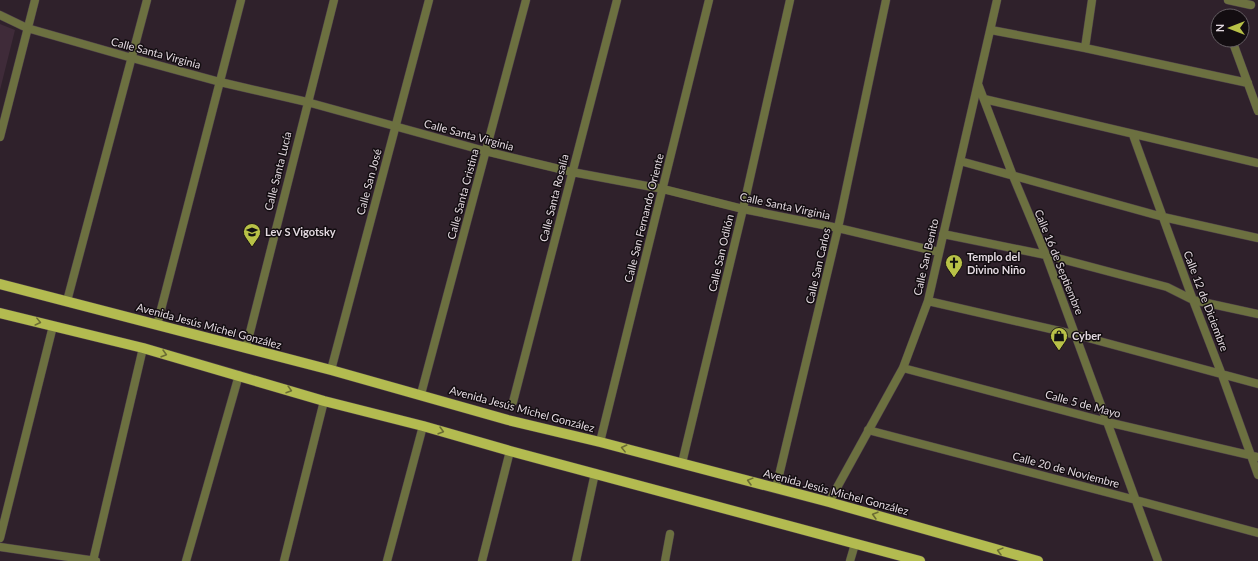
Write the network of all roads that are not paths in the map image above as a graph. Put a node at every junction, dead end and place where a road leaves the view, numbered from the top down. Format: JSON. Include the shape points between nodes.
{"nodes":[{"id":1,"x":34,"y":0,"type":"edge"},
{"id":2,"x":147,"y":0,"type":"edge"},
{"id":3,"x":241,"y":0,"type":"edge"},
{"id":4,"x":334,"y":0,"type":"edge"},
{"id":5,"x":429,"y":0,"type":"edge"},
{"id":6,"x":526,"y":0,"type":"edge"},
{"id":7,"x":616,"y":0,"type":"edge"},
{"id":8,"x":708,"y":0,"type":"edge"},
{"id":9,"x":790,"y":0,"type":"edge"},
{"id":10,"x":886,"y":0,"type":"edge"},
{"id":11,"x":998,"y":0,"type":"edge"},
{"id":12,"x":1092,"y":0,"type":"edge"},
{"id":13,"x":1228,"y":0,"type":"edge"},
{"id":14,"x":1251,"y":6,"type":"dead end"},
{"id":15,"x":0,"y":15,"type":"edge"},
{"id":16,"x":28,"y":28,"type":"junction"},
{"id":17,"x":991,"y":30,"type":"junction"},
{"id":18,"x":1085,"y":48,"type":"junction"},
{"id":19,"x":1235,"y":48,"type":"edge"},
{"id":20,"x":132,"y":58,"type":"junction"},
{"id":21,"x":220,"y":82,"type":"junction"},
{"id":22,"x":1248,"y":83,"type":"junction"},
{"id":23,"x":978,"y":84,"type":"junction"},
{"id":24,"x":984,"y":99,"type":"junction"},
{"id":25,"x":307,"y":102,"type":"junction"},
{"id":26,"x":1258,"y":111,"type":"edge"},
{"id":27,"x":396,"y":126,"type":"junction"},
{"id":28,"x":1133,"y":135,"type":"junction"},
{"id":29,"x":0,"y":137,"type":"edge"},
{"id":30,"x":485,"y":151,"type":"junction"},
{"id":31,"x":960,"y":161,"type":"junction"},
{"id":32,"x":1258,"y":163,"type":"edge"},
{"id":33,"x":572,"y":172,"type":"junction"},
{"id":34,"x":1013,"y":176,"type":"junction"},
{"id":35,"x":663,"y":189,"type":"junction"},
{"id":36,"x":743,"y":209,"type":"junction"},
{"id":37,"x":1163,"y":217,"type":"junction"},
{"id":38,"x":838,"y":228,"type":"junction"},
{"id":39,"x":943,"y":234,"type":"junction"},
{"id":40,"x":1258,"y":238,"type":"edge"},
{"id":41,"x":939,"y":252,"type":"junction"},
{"id":42,"x":1046,"y":255,"type":"junction"},
{"id":43,"x":0,"y":284,"type":"edge"},
{"id":44,"x":67,"y":300,"type":"junction"},
{"id":45,"x":1193,"y":300,"type":"junction"},
{"id":46,"x":928,"y":301,"type":"junction"},
{"id":47,"x":0,"y":313,"type":"edge"},
{"id":48,"x":1258,"y":314,"type":"edge"},
{"id":49,"x":157,"y":325,"type":"junction"},
{"id":50,"x":53,"y":326,"type":"junction"},
{"id":51,"x":1077,"y":336,"type":"junction"},
{"id":52,"x":143,"y":348,"type":"junction"},
{"id":53,"x":246,"y":348,"type":"junction"},
{"id":54,"x":903,"y":368,"type":"junction"},
{"id":55,"x":331,"y":370,"type":"junction"},
{"id":56,"x":239,"y":375,"type":"junction"},
{"id":57,"x":1222,"y":375,"type":"junction"},
{"id":58,"x":1258,"y":384,"type":"edge"},
{"id":59,"x":421,"y":394,"type":"junction"},
{"id":60,"x":324,"y":401,"type":"junction"},
{"id":61,"x":513,"y":402,"type":"dead end"},
{"id":62,"x":1107,"y":422,"type":"junction"},
{"id":63,"x":423,"y":426,"type":"junction"},
{"id":64,"x":868,"y":430,"type":"junction"},
{"id":65,"x":600,"y":442,"type":"junction"},
{"id":66,"x":510,"y":451,"type":"junction"},
{"id":67,"x":1254,"y":456,"type":"edge"},
{"id":68,"x":682,"y":463,"type":"junction"},
{"id":69,"x":595,"y":473,"type":"junction"},
{"id":70,"x":1258,"y":475,"type":"edge"},
{"id":71,"x":776,"y":488,"type":"junction"},
{"id":72,"x":1136,"y":500,"type":"junction"},
{"id":73,"x":829,"y":502,"type":"junction"},
{"id":74,"x":1258,"y":533,"type":"edge"},
{"id":75,"x":670,"y":534,"type":"dead end"},
{"id":76,"x":0,"y":538,"type":"edge"},
{"id":77,"x":856,"y":544,"type":"junction"},
{"id":78,"x":0,"y":547,"type":"edge"},
{"id":79,"x":94,"y":561,"type":"edge"},
{"id":80,"x":186,"y":561,"type":"edge"},
{"id":81,"x":284,"y":561,"type":"edge"},
{"id":82,"x":387,"y":561,"type":"edge"},
{"id":83,"x":482,"y":561,"type":"edge"},
{"id":84,"x":576,"y":561,"type":"edge"},
{"id":85,"x":665,"y":561,"type":"edge"},
{"id":86,"x":850,"y":561,"type":"edge"},
{"id":87,"x":920,"y":561,"type":"edge"},
{"id":88,"x":1038,"y":561,"type":"edge"},
{"id":89,"x":1158,"y":561,"type":"edge"}],
"edges":[{"from":1,"to":16,"type":"street"},
{"from":2,"to":20,"type":"street"},
{"from":3,"to":21,"type":"street"},
{"from":4,"to":25,"type":"street","name":"Calle Santa Lucía"},
{"from":5,"to":27,"type":"street","name":"Calle San José"},
{"from":6,"to":30,"type":"street","name":"Calle Santa Cristina"},
{"from":7,"to":33,"type":"street","name":"Calle Santa Rosalía"},
{"from":8,"to":35,"type":"street","name":"Calle San Fernando Oriente"},
{"from":9,"to":36,"type":"street","name":"Calle San Odilón"},
{"from":10,"to":38,"type":"street","name":"Calle San Carlos"},
{"from":11,"to":17,"type":"street","name":"Calle San Benito"},
{"from":12,"to":18,"type":"street"},
{"from":13,"to":14,"type":"street"},
{"from":15,"to":16,"type":"street","name":"Calle Santa Virginia"},
{"from":16,"to":20,"type":"street","name":"Calle Santa Virginia"},
{"from":16,"to":29,"type":"street"},
{"from":17,"to":18,"type":"street"},
{"from":17,"to":23,"type":"street","name":"Calle San Benito"},
{"from":18,"to":22,"type":"street"},
{"from":19,"to":22,"type":"street"},
{"from":20,"to":21,"type":"street","name":"Calle Santa Virginia"},
{"from":20,"to":44,"type":"street"},
{"from":21,"to":25,"type":"street","name":"Calle Santa Virginia"},
{"from":21,"to":49,"type":"street"},
{"from":22,"to":26,"type":"street"},
{"from":23,"to":24,"type":"street","name":"Calle 16 de Septiembre"},
{"from":23,"to":31,"type":"street","name":"Calle San Benito"},
{"from":24,"to":28,"type":"street"},
{"from":24,"to":34,"type":"street","name":"Calle 16 de Septiembre"},
{"from":25,"to":27,"type":"street","name":"Calle Santa Virginia"},
{"from":25,"to":53,"type":"street","name":"Calle Santa Lucía"},
{"from":27,"to":30,"type":"street","name":"Calle Santa Virginia"},
{"from":27,"to":55,"type":"street","name":"Calle San José"},
{"from":28,"to":32,"type":"street"},
{"from":28,"to":37,"type":"street","name":"Calle 12 de Diciembre"},
{"from":30,"to":33,"type":"street","name":"Calle Santa Virginia"},
{"from":30,"to":59,"type":"street","name":"Calle Santa Cristina"},
{"from":31,"to":34,"type":"street"},
{"from":31,"to":39,"type":"street","name":"Calle San Benito"},
{"from":33,"to":35,"type":"street","name":"Calle Santa Virginia"},
{"from":33,"to":61,"type":"street","name":"Calle Santa Rosalía"},
{"from":34,"to":37,"type":"street"},
{"from":34,"to":42,"type":"street","name":"Calle 16 de Septiembre"},
{"from":35,"to":36,"type":"street","name":"Calle Santa Virginia"},
{"from":35,"to":65,"type":"street","name":"Calle San Fernando Oriente"},
{"from":36,"to":38,"type":"street","name":"Calle Santa Virginia"},
{"from":36,"to":68,"type":"street","name":"Calle San Odilón"},
{"from":37,"to":40,"type":"street"},
{"from":37,"to":45,"type":"street","name":"Calle 12 de Diciembre"},
{"from":38,"to":41,"type":"street","name":"Calle Santa Virginia"},
{"from":38,"to":71,"type":"street","name":"Calle San Carlos"},
{"from":39,"to":41,"type":"street","name":"Calle San Benito"},
{"from":39,"to":42,"type":"street"},
{"from":41,"to":46,"type":"street","name":"Calle San Benito"},
{"from":42,"to":45,"type":"street","via":[[1167,287]]},
{"from":42,"to":51,"type":"street","name":"Calle 16 de Septiembre"},
{"from":43,"to":44,"type":"main road","name":"Avenida Jesús Michel González"},
{"from":44,"to":49,"type":"main road","name":"Avenida Jesús Michel González"},
{"from":45,"to":48,"type":"street"},
{"from":45,"to":57,"type":"street","name":"Calle 12 de Diciembre"},
{"from":46,"to":51,"type":"street"},
{"from":46,"to":54,"type":"street","name":"Calle San Benito"},
{"from":47,"to":50,"type":"main road","one_way":true},
{"from":49,"to":53,"type":"main road","name":"Avenida Jesús Michel González"},
{"from":50,"to":52,"type":"main road"},
{"from":50,"to":76,"type":"street"},
{"from":51,"to":57,"type":"street"},
{"from":51,"to":62,"type":"street","name":"Calle 16 de Septiembre"},
{"from":52,"to":56,"type":"main road","one_way":true},
{"from":52,"to":79,"type":"street"},
{"from":53,"to":55,"type":"main road","name":"Avenida Jesús Michel González"},
{"from":54,"to":62,"type":"street","name":"Calle 5 de Mayo"},
{"from":54,"to":64,"type":"street","name":"Calle San Benito"},
{"from":55,"to":59,"type":"main road","name":"Avenida Jesús Michel González"},
{"from":56,"to":60,"type":"main road","one_way":true},
{"from":56,"to":80,"type":"street"},
{"from":57,"to":58,"type":"street"},
{"from":57,"to":67,"type":"street","name":"Calle 12 de Diciembre"},
{"from":59,"to":65,"type":"main road","name":"Avenida Jesús Michel González","via":[[508,420]]},
{"from":60,"to":63,"type":"main road"},
{"from":60,"to":81,"type":"street"},
{"from":62,"to":67,"type":"street","name":"Calle 5 de Mayo"},
{"from":62,"to":72,"type":"street","name":"Calle 16 de Septiembre"},
{"from":63,"to":66,"type":"main road","one_way":true},
{"from":63,"to":82,"type":"street"},
{"from":64,"to":72,"type":"street","name":"Calle 20 de Noviembre"},
{"from":64,"to":73,"type":"street","name":"Calle San Benito"},
{"from":68,"to":65,"type":"main road","name":"Avenida Jesús Michel González","one_way":true},
{"from":66,"to":69,"type":"main road"},
{"from":66,"to":83,"type":"street"},
{"from":67,"to":70,"type":"street","name":"Calle 12 de Diciembre"},
{"from":71,"to":68,"type":"main road","name":"Avenida Jesús Michel González","one_way":true},
{"from":69,"to":77,"type":"main road"},
{"from":69,"to":84,"type":"street"},
{"from":71,"to":73,"type":"main road","name":"Avenida Jesús Michel González"},
{"from":72,"to":74,"type":"street","name":"Calle 20 de Noviembre"},
{"from":72,"to":89,"type":"street","name":"Calle 16 de Septiembre"},
{"from":88,"to":73,"type":"main road","name":"Avenida Jesús Michel González","one_way":true},
{"from":75,"to":85,"type":"street"},
{"from":77,"to":86,"type":"street"},
{"from":77,"to":87,"type":"main road"},
{"from":78,"to":79,"type":"street"}]}
